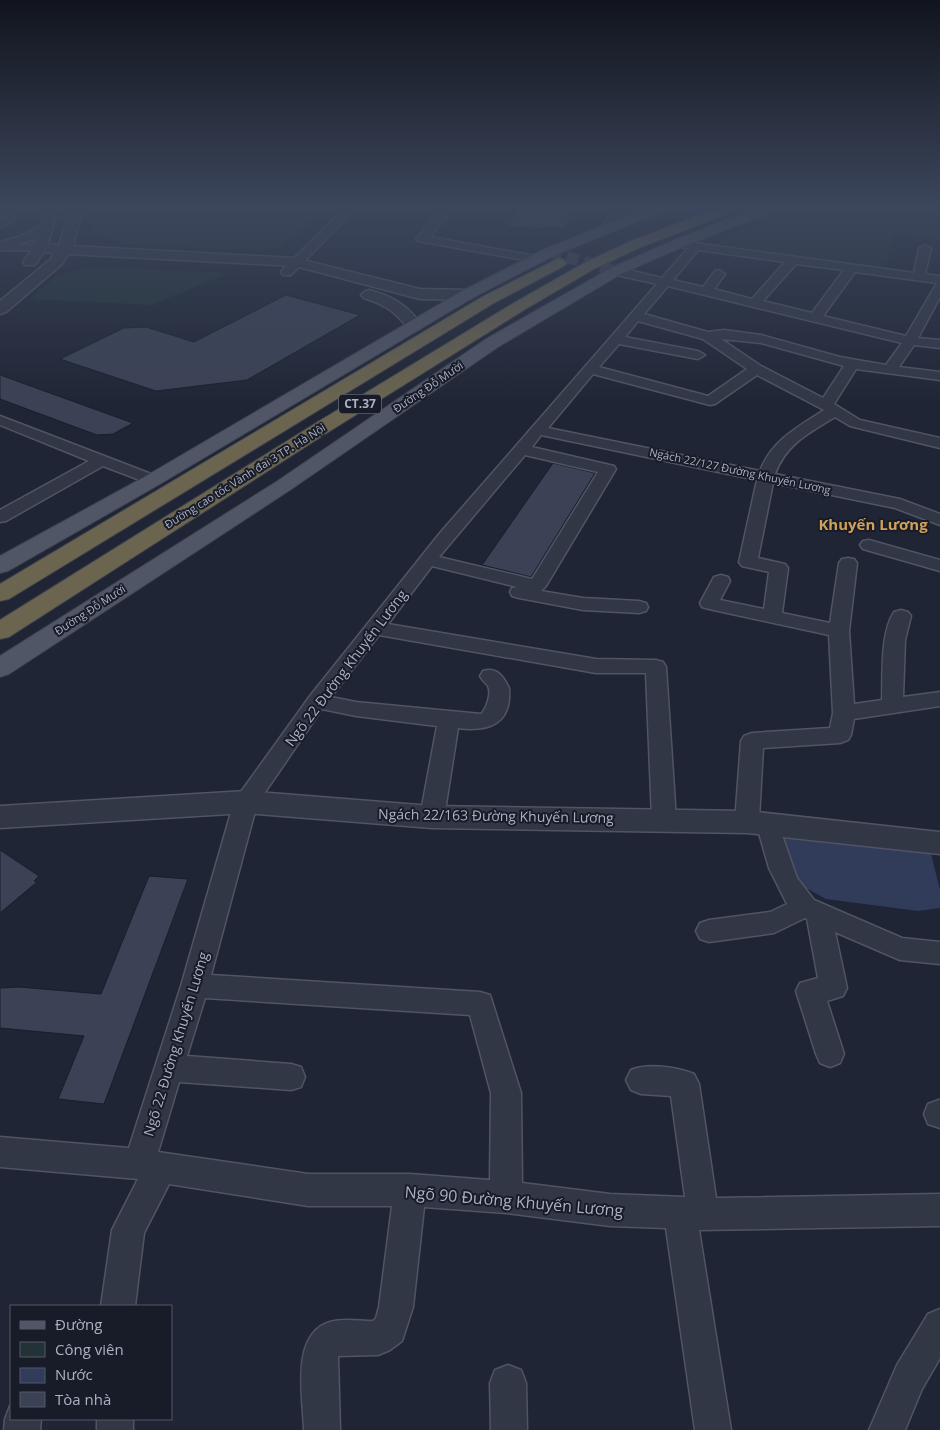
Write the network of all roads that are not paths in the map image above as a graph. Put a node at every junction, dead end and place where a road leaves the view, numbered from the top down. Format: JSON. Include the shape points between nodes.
{"nodes":[{"id":1,"x":45,"y":273,"type":"edge"},
{"id":2,"x":308,"y":273,"type":"edge"},
{"id":3,"x":318,"y":273,"type":"edge"},
{"id":4,"x":509,"y":273,"type":"edge"},
{"id":5,"x":540,"y":273,"type":"tunnel mouth"},
{"id":6,"x":578,"y":273,"type":"edge"},
{"id":7,"x":613,"y":273,"type":"edge"},
{"id":8,"x":624,"y":273,"type":"tunnel mouth"},
{"id":9,"x":669,"y":273,"type":"edge"},
{"id":10,"x":782,"y":273,"type":"edge"},
{"id":11,"x":848,"y":273,"type":"edge"},
{"id":12,"x":887,"y":273,"type":"edge"},
{"id":13,"x":920,"y":273,"type":"edge"},
{"id":14,"x":719,"y":274,"type":"dead end"},
{"id":15,"x":919,"y":277,"type":"junction"},
{"id":16,"x":940,"y":280,"type":"edge"},
{"id":17,"x":664,"y":282,"type":"junction"},
{"id":18,"x":940,"y":286,"type":"edge"},
{"id":19,"x":706,"y":291,"type":"junction"},
{"id":20,"x":467,"y":295,"type":"junction"},
{"id":21,"x":755,"y":303,"type":"junction"},
{"id":22,"x":0,"y":309,"type":"edge"},
{"id":23,"x":635,"y":316,"type":"junction"},
{"id":24,"x":815,"y":318,"type":"junction"},
{"id":25,"x":414,"y":326,"type":"junction"},
{"id":26,"x":708,"y":336,"type":"junction"},
{"id":27,"x":614,"y":339,"type":"junction"},
{"id":28,"x":910,"y":341,"type":"junction"},
{"id":29,"x":940,"y":344,"type":"edge"},
{"id":30,"x":698,"y":355,"type":"dead end"},
{"id":31,"x":852,"y":364,"type":"junction"},
{"id":32,"x":589,"y":369,"type":"junction"},
{"id":33,"x":756,"y":369,"type":"junction"},
{"id":34,"x":890,"y":369,"type":"junction"},
{"id":35,"x":940,"y":376,"type":"edge"},
{"id":36,"x":830,"y":408,"type":"junction"},
{"id":37,"x":0,"y":420,"type":"edge"},
{"id":38,"x":537,"y":430,"type":"junction"},
{"id":39,"x":940,"y":444,"type":"edge"},
{"id":40,"x":520,"y":449,"type":"junction"},
{"id":41,"x":102,"y":460,"type":"junction"},
{"id":42,"x":767,"y":476,"type":"junction"},
{"id":43,"x":153,"y":480,"type":"junction"},
{"id":44,"x":0,"y":516,"type":"edge"},
{"id":45,"x":940,"y":520,"type":"edge"},
{"id":46,"x":869,"y":544,"type":"dead end"},
{"id":47,"x":848,"y":562,"type":"dead end"},
{"id":48,"x":425,"y":565,"type":"junction"},
{"id":49,"x":0,"y":566,"type":"edge"},
{"id":50,"x":940,"y":566,"type":"edge"},
{"id":51,"x":721,"y":581,"type":"dead end"},
{"id":52,"x":0,"y":594,"type":"edge"},
{"id":53,"x":639,"y":607,"type":"dead end"},
{"id":54,"x":901,"y":616,"type":"dead end"},
{"id":55,"x":772,"y":617,"type":"junction"},
{"id":56,"x":375,"y":628,"type":"junction"},
{"id":57,"x":0,"y":631,"type":"edge"},
{"id":58,"x":839,"y":631,"type":"junction"},
{"id":59,"x":0,"y":668,"type":"edge"},
{"id":60,"x":490,"y":676,"type":"dead end"},
{"id":61,"x":317,"y":701,"type":"junction"},
{"id":62,"x":936,"y":705,"type":"edge"},
{"id":63,"x":892,"y":706,"type":"junction"},
{"id":64,"x":844,"y":713,"type":"junction"},
{"id":65,"x":449,"y":720,"type":"junction"},
{"id":66,"x":246,"y":802,"type":"junction"},
{"id":67,"x":0,"y":817,"type":"edge"},
{"id":68,"x":432,"y":817,"type":"junction"},
{"id":69,"x":664,"y":819,"type":"junction"},
{"id":70,"x":757,"y":823,"type":"junction"},
{"id":71,"x":940,"y":843,"type":"edge"},
{"id":72,"x":812,"y":910,"type":"junction"},
{"id":73,"x":709,"y":931,"type":"dead end"},
{"id":74,"x":940,"y":953,"type":"edge"},
{"id":75,"x":195,"y":986,"type":"junction"},
{"id":76,"x":830,"y":1054,"type":"dead end"},
{"id":77,"x":169,"y":1068,"type":"junction"},
{"id":78,"x":291,"y":1077,"type":"dead end"},
{"id":79,"x":641,"y":1080,"type":"dead end"},
{"id":80,"x":0,"y":1152,"type":"edge"},
{"id":81,"x":150,"y":1166,"type":"junction"},
{"id":82,"x":410,"y":1190,"type":"junction"},
{"id":83,"x":506,"y":1197,"type":"junction"},
{"id":84,"x":940,"y":1210,"type":"edge"},
{"id":85,"x":691,"y":1213,"type":"junction"},
{"id":86,"x":118,"y":1305,"type":"edge"},
{"id":87,"x":940,"y":1326,"type":"edge"},
{"id":88,"x":508,"y":1383,"type":"dead end"},
{"id":89,"x":322,"y":1430,"type":"edge"},
{"id":90,"x":509,"y":1430,"type":"edge"},
{"id":91,"x":713,"y":1430,"type":"edge"},
{"id":92,"x":888,"y":1430,"type":"edge"}],
"edges":[{"from":1,"to":22,"type":"street"},
{"from":2,"to":25,"type":"street","via":[[386,300],[401,309]]},
{"from":3,"to":20,"type":"street","via":[[420,294]]},
{"from":4,"to":20,"type":"main road"},
{"from":5,"to":52,"type":"highway","name":"Đường cao tốc Vành đai 3 TP. Hà Nội","number":"CT.37","via":[[488,300]]},
{"from":6,"to":57,"type":"highway","name":"Đường cao tốc Vành đai 3 TP. Hà Nội","number":"CT.37","via":[[323,427]]},
{"from":7,"to":59,"type":"main road","name":"Đường Đỗ Mười","via":[[492,343],[283,486]]},
{"from":8,"to":17,"type":"street"},
{"from":9,"to":17,"type":"street","name":"Ngõ 22 Đường Khuyến Lương"},
{"from":10,"to":21,"type":"street"},
{"from":11,"to":24,"type":"street"},
{"from":12,"to":15,"type":"street"},
{"from":13,"to":15,"type":"street"},
{"from":14,"to":19,"type":"street"},
{"from":15,"to":16,"type":"street"},
{"from":17,"to":19,"type":"street"},
{"from":17,"to":23,"type":"street","name":"Ngõ 22 Đường Khuyến Lương"},
{"from":18,"to":28,"type":"street"},
{"from":19,"to":21,"type":"street"},
{"from":20,"to":25,"type":"main road"},
{"from":21,"to":24,"type":"street"},
{"from":23,"to":26,"type":"street"},
{"from":23,"to":27,"type":"street","name":"Ngõ 22 Đường Khuyến Lương"},
{"from":24,"to":28,"type":"street"},
{"from":25,"to":43,"type":"main road"},
{"from":26,"to":31,"type":"street","via":[[722,333],[779,344]]},
{"from":26,"to":33,"type":"street"},
{"from":27,"to":30,"type":"street"},
{"from":27,"to":32,"type":"street","name":"Ngõ 22 Đường Khuyến Lương"},
{"from":28,"to":29,"type":"street"},
{"from":28,"to":34,"type":"street"},
{"from":31,"to":34,"type":"street"},
{"from":31,"to":36,"type":"street"},
{"from":32,"to":33,"type":"street","via":[[710,401]]},
{"from":32,"to":38,"type":"street","name":"Ngõ 22 Đường Khuyến Lương"},
{"from":33,"to":36,"type":"street"},
{"from":34,"to":35,"type":"street"},
{"from":36,"to":39,"type":"street","via":[[862,426]]},
{"from":36,"to":42,"type":"street","via":[[788,441],[775,456]]},
{"from":37,"to":41,"type":"street"},
{"from":38,"to":40,"type":"street","name":"Ngõ 22 Đường Khuyến Lương"},
{"from":38,"to":42,"type":"street","name":"Ngách 22/127 Đường Khuyến Lương"},
{"from":40,"to":48,"type":"street","name":"Ngõ 22 Đường Khuyến Lương"},
{"from":40,"to":48,"type":"street","via":[[608,469],[537,586]]},
{"from":41,"to":43,"type":"street"},
{"from":41,"to":44,"type":"street"},
{"from":42,"to":45,"type":"street","name":"Ngách 22/127 Đường Khuyến Lương","via":[[900,504]]},
{"from":42,"to":55,"type":"street","via":[[748,562],[779,568]]},
{"from":43,"to":49,"type":"main road"},
{"from":46,"to":50,"type":"street"},
{"from":47,"to":58,"type":"street"},
{"from":48,"to":53,"type":"street","via":[[583,604]]},
{"from":48,"to":56,"type":"street","name":"Ngõ 22 Đường Khuyến Lương"},
{"from":51,"to":55,"type":"street","via":[[709,603]]},
{"from":54,"to":63,"type":"street","via":[[895,640]]},
{"from":55,"to":58,"type":"street"},
{"from":56,"to":61,"type":"street","name":"Ngõ 22 Đường Khuyến Lương"},
{"from":56,"to":69,"type":"street","via":[[596,666],[656,667]]},
{"from":58,"to":64,"type":"street"},
{"from":60,"to":65,"type":"street","via":[[500,691],[489,720]]},
{"from":61,"to":65,"type":"street"},
{"from":61,"to":66,"type":"street","name":"Ngõ 22 Đường Khuyến Lương"},
{"from":62,"to":63,"type":"street"},
{"from":63,"to":64,"type":"street"},
{"from":64,"to":70,"type":"street","via":[[840,735],[752,741]]},
{"from":65,"to":68,"type":"street"},
{"from":66,"to":67,"type":"street","name":"Ngách 22/163 Đường Khuyến Lương"},
{"from":66,"to":68,"type":"street","name":"Ngách 22/163 Đường Khuyến Lương"},
{"from":66,"to":75,"type":"street","name":"Ngõ 22 Đường Khuyến Lương"},
{"from":68,"to":69,"type":"street","name":"Ngách 22/163 Đường Khuyến Lương"},
{"from":69,"to":70,"type":"street","name":"Ngách 22/163 Đường Khuyến Lương"},
{"from":70,"to":71,"type":"street","name":"Ngách 22/163 Đường Khuyến Lương"},
{"from":70,"to":72,"type":"street","via":[[798,901]]},
{"from":72,"to":73,"type":"street","via":[[774,922]]},
{"from":72,"to":74,"type":"street","via":[[900,949]]},
{"from":72,"to":76,"type":"street","via":[[833,988],[810,992]]},
{"from":75,"to":77,"type":"street","name":"Ngõ 22 Đường Khuyến Lương"},
{"from":75,"to":83,"type":"street","via":[[480,1004],[506,1093]]},
{"from":77,"to":78,"type":"street"},
{"from":77,"to":81,"type":"street","name":"Ngõ 22 Đường Khuyến Lương"},
{"from":79,"to":85,"type":"street","via":[[684,1084]]},
{"from":80,"to":81,"type":"street","name":"Ngõ 90 Đường Khuyến Lương"},
{"from":81,"to":82,"type":"street","name":"Ngõ 90 Đường Khuyến Lương","via":[[308,1190]]},
{"from":81,"to":86,"type":"street","name":"Ngõ 22 Đường Khuyến Lương","via":[[128,1230]]},
{"from":82,"to":83,"type":"street","name":"Ngõ 90 Đường Khuyến Lương"},
{"from":82,"to":89,"type":"street","via":[[397,1298],[390,1329],[378,1338],[332,1338],[323,1346],[319,1360]]},
{"from":83,"to":85,"type":"street","name":"Ngõ 90 Đường Khuyến Lương","via":[[610,1210]]},
{"from":84,"to":85,"type":"street","name":"Ngõ 90 Đường Khuyến Lương"},
{"from":85,"to":91,"type":"street"},
{"from":87,"to":92,"type":"street","via":[[909,1377]]},
{"from":88,"to":90,"type":"street"}]}
